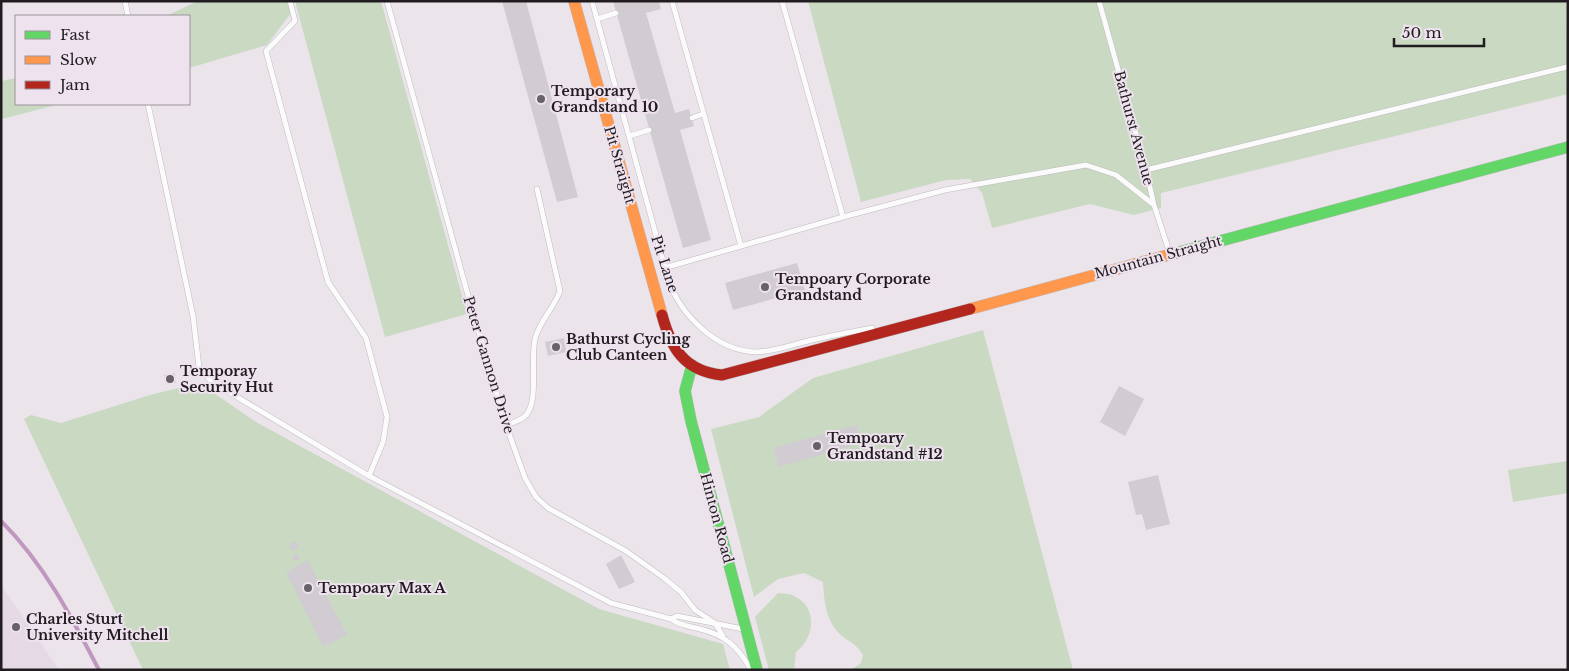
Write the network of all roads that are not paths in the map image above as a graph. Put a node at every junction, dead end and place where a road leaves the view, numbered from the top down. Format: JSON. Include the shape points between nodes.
{"nodes":[{"id":1,"x":125,"y":1,"type":"edge"},
{"id":2,"x":290,"y":1,"type":"edge"},
{"id":3,"x":387,"y":1,"type":"edge"},
{"id":4,"x":574,"y":1,"type":"edge"},
{"id":5,"x":592,"y":1,"type":"edge"},
{"id":6,"x":672,"y":1,"type":"edge"},
{"id":7,"x":782,"y":1,"type":"edge"},
{"id":8,"x":1099,"y":1,"type":"edge"},
{"id":9,"x":616,"y":13,"type":"dead end"},
{"id":10,"x":128,"y":15,"type":"edge"},
{"id":11,"x":597,"y":19,"type":"junction"},
{"id":12,"x":1567,"y":67,"type":"edge"},
{"id":13,"x":148,"y":105,"type":"edge"},
{"id":14,"x":703,"y":114,"type":"junction"},
{"id":15,"x":692,"y":118,"type":"dead end"},
{"id":16,"x":650,"y":130,"type":"dead end"},
{"id":17,"x":629,"y":136,"type":"junction"},
{"id":18,"x":1568,"y":147,"type":"edge"},
{"id":19,"x":1146,"y":170,"type":"junction"},
{"id":20,"x":537,"y":189,"type":"dead end"},
{"id":21,"x":1154,"y":205,"type":"junction"},
{"id":22,"x":843,"y":217,"type":"junction"},
{"id":23,"x":740,"y":246,"type":"junction"},
{"id":24,"x":1170,"y":254,"type":"junction"},
{"id":25,"x":664,"y":268,"type":"junction"},
{"id":26,"x":950,"y":313,"type":"junction"},
{"id":27,"x":692,"y":365,"type":"junction"},
{"id":28,"x":506,"y":425,"type":"junction"},
{"id":29,"x":369,"y":476,"type":"junction"},
{"id":30,"x":671,"y":619,"type":"junction"},
{"id":31,"x":715,"y":623,"type":"junction"},
{"id":32,"x":746,"y":630,"type":"junction"},
{"id":33,"x":724,"y":637,"type":"junction"},
{"id":34,"x":751,"y":670,"type":"edge"},
{"id":35,"x":757,"y":670,"type":"edge"}],
"edges":[{"from":1,"to":10,"type":"lane"},
{"from":2,"to":29,"type":"lane","via":[[295,21],[266,52],[328,282],[366,338],[387,418],[383,442]]},
{"from":3,"to":28,"type":"lane","name":"Peter Gannon Drive","via":[[468,299]]},
{"from":4,"to":27,"type":"street","name":"Pit Straight","via":[[666,328],[675,349]]},
{"from":5,"to":11,"type":"lane","name":"Pit Lane"},
{"from":6,"to":14,"type":"lane"},
{"from":7,"to":22,"type":"lane"},
{"from":8,"to":19,"type":"lane","name":"Bathurst Avenue"},
{"from":9,"to":11,"type":"lane"},
{"from":11,"to":17,"type":"lane","name":"Pit Lane"},
{"from":12,"to":19,"type":"lane"},
{"from":13,"to":29,"type":"lane","via":[[194,316],[199,367],[229,394]]},
{"from":14,"to":15,"type":"lane"},
{"from":14,"to":23,"type":"lane"},
{"from":16,"to":17,"type":"lane"},
{"from":17,"to":25,"type":"lane","name":"Pit Lane"},
{"from":18,"to":24,"type":"street","name":"Mountain Straight"},
{"from":19,"to":21,"type":"lane","name":"Bathurst Avenue"},
{"from":20,"to":28,"type":"lane","via":[[560,291],[540,323],[535,340],[531,408],[524,417]]},
{"from":21,"to":22,"type":"lane","via":[[1116,175],[1086,165],[945,190]]},
{"from":21,"to":24,"type":"lane","name":"Bathurst Avenue"},
{"from":22,"to":23,"type":"lane"},
{"from":23,"to":25,"type":"lane"},
{"from":24,"to":26,"type":"street","name":"Mountain Straight"},
{"from":25,"to":26,"type":"lane","name":"Pit Lane","via":[[676,299],[697,324],[728,344],[754,352]]},
{"from":26,"to":27,"type":"street","name":"Mountain Straight","via":[[721,375]]},
{"from":27,"to":32,"type":"street","name":"Hinton Road","via":[[685,391],[688,406]]},
{"from":28,"to":31,"type":"lane","name":"Peter Gannon Drive","via":[[525,478],[536,497],[548,508],[639,560],[681,592],[695,610]]},
{"from":29,"to":30,"type":"lane","via":[[611,603]]},
{"from":30,"to":31,"type":"lane","via":[[677,616]]},
{"from":30,"to":33,"type":"lane","via":[[678,625]]},
{"from":31,"to":32,"type":"lane"},
{"from":31,"to":33,"type":"lane","name":"Peter Gannon Drive"},
{"from":32,"to":35,"type":"street","name":"Hinton Road"},
{"from":33,"to":34,"type":"lane","name":"Peter Gannon Drive","via":[[732,642]]}]}
